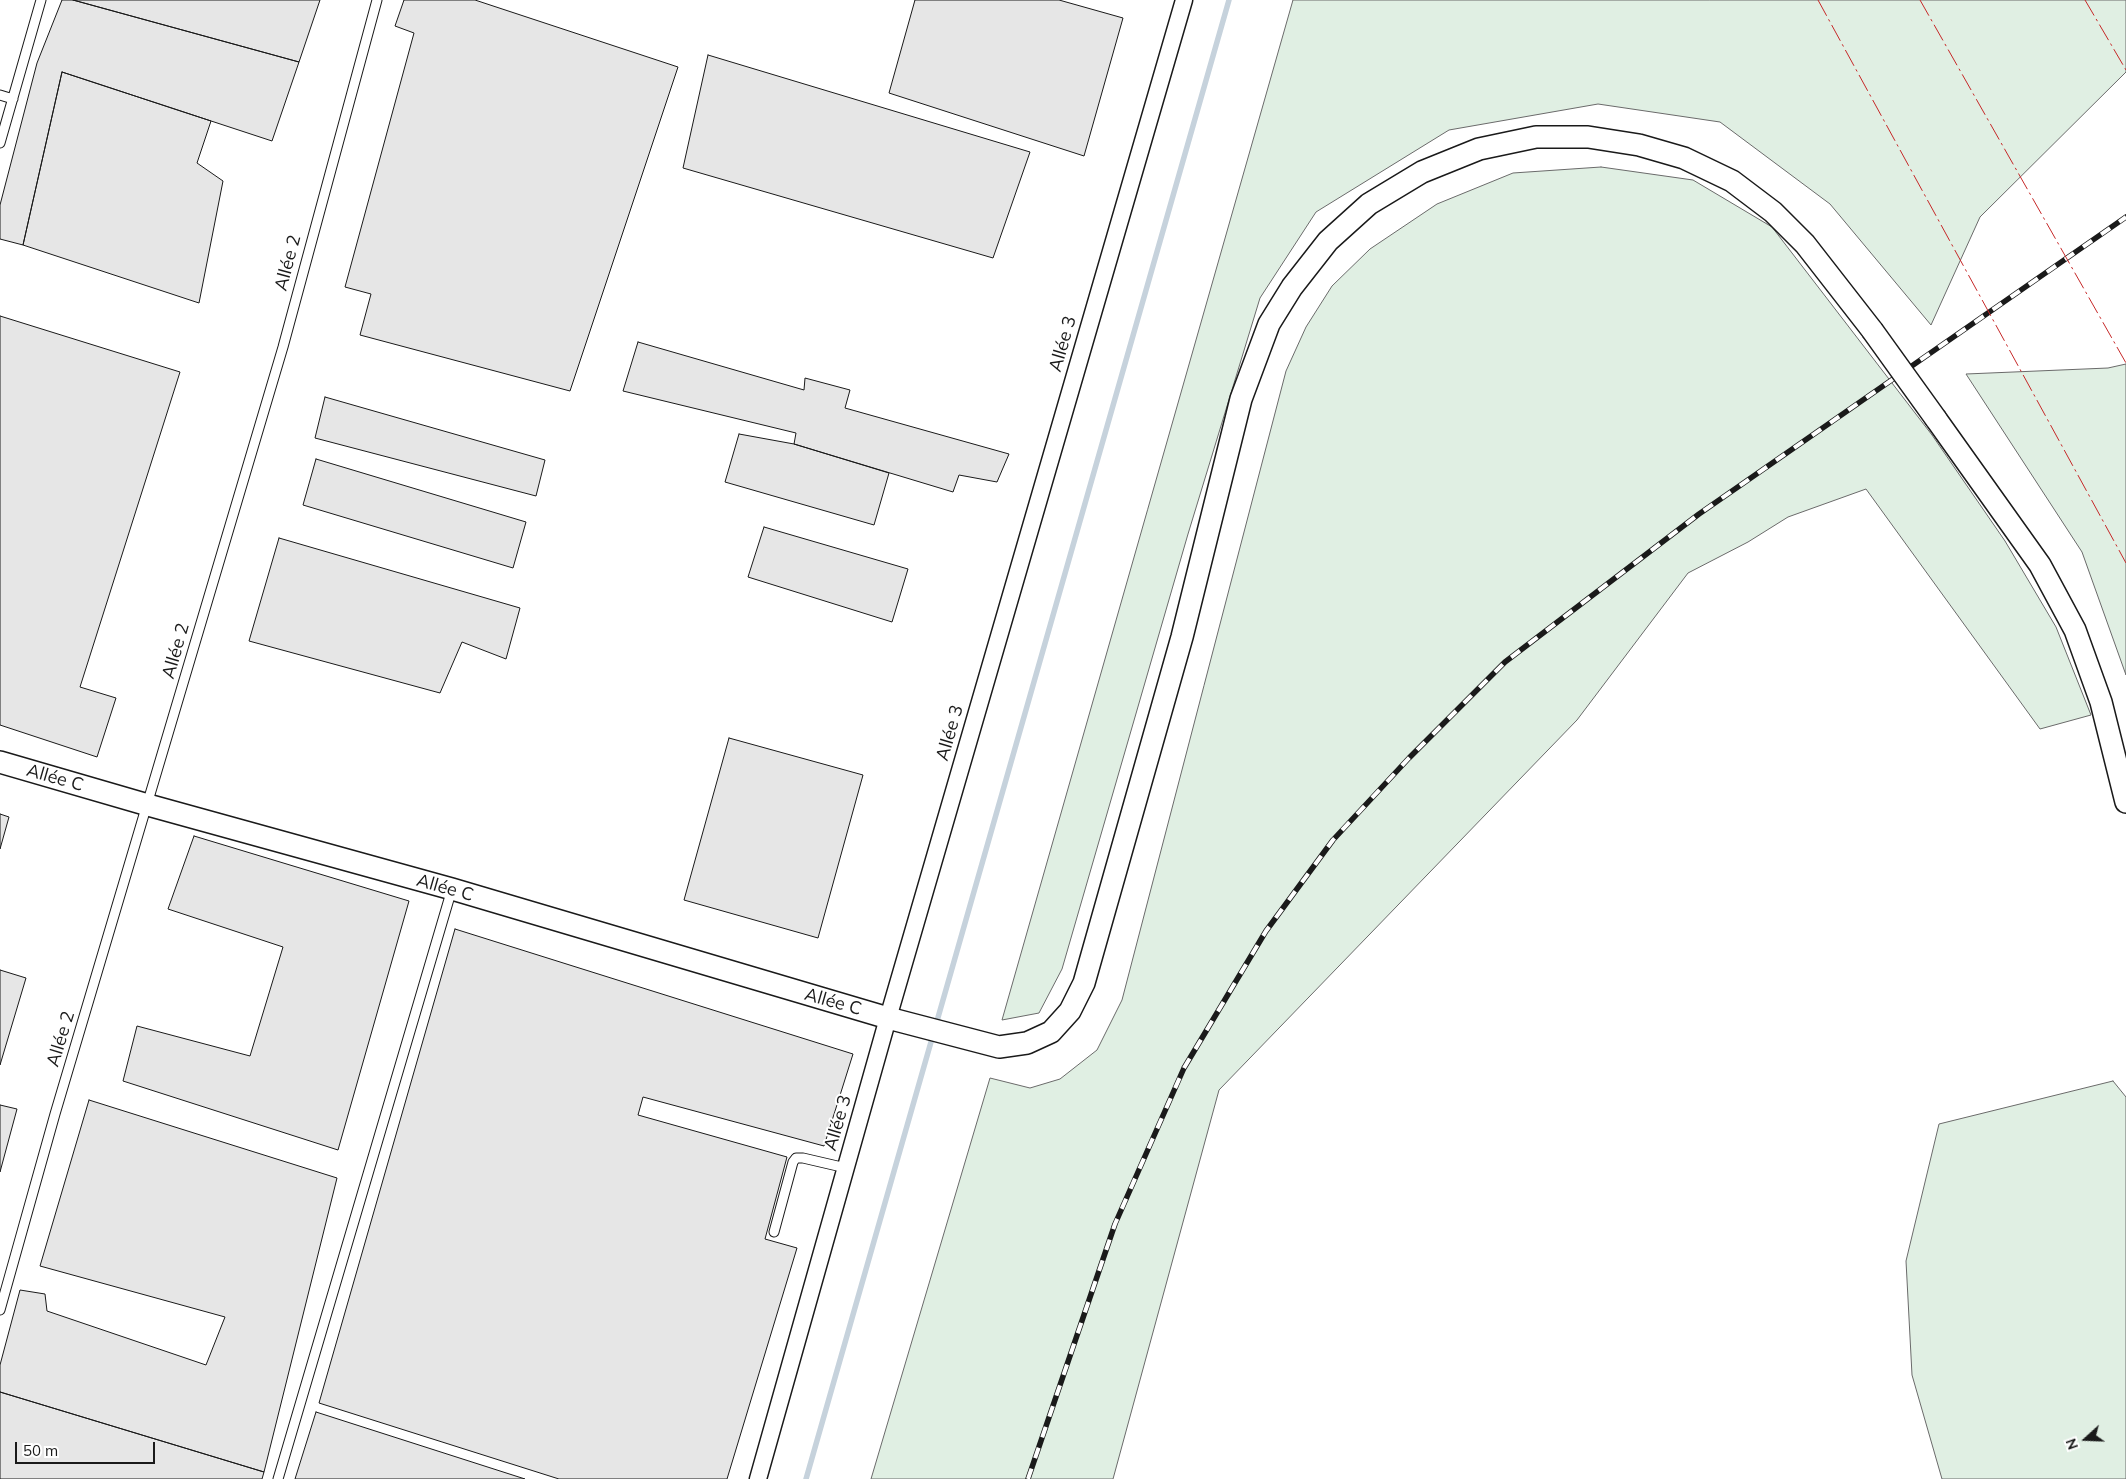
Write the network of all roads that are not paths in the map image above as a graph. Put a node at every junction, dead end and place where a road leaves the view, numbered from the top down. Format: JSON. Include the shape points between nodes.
{"nodes":[{"id":1,"x":41,"y":0,"type":"edge"},
{"id":2,"x":377,"y":0,"type":"edge"},
{"id":3,"x":1184,"y":0,"type":"edge"},
{"id":4,"x":0,"y":94,"type":"edge"},
{"id":5,"x":13,"y":99,"type":"junction"},
{"id":6,"x":0,"y":143,"type":"edge"},
{"id":7,"x":0,"y":762,"type":"edge"},
{"id":8,"x":2126,"y":802,"type":"edge"},
{"id":9,"x":148,"y":805,"type":"junction"},
{"id":10,"x":452,"y":889,"type":"junction"},
{"id":11,"x":895,"y":1020,"type":"junction"},
{"id":12,"x":846,"y":1168,"type":"junction"},
{"id":13,"x":774,"y":1232,"type":"dead end"},
{"id":14,"x":0,"y":1310,"type":"edge"},
{"id":15,"x":278,"y":1479,"type":"edge"},
{"id":16,"x":758,"y":1479,"type":"edge"}],
"edges":[{"from":1,"to":5,"type":"lane"},
{"from":2,"to":9,"type":"lane","name":"Allée 2","via":[[283,347]]},
{"from":3,"to":11,"type":"street","name":"Allée 3"},
{"from":4,"to":5,"type":"lane"},
{"from":5,"to":6,"type":"lane"},
{"from":7,"to":9,"type":"street","name":"Allée C"},
{"from":8,"to":11,"type":"street","name":"Allée C","bridge":true,"via":[[2101,702],[2075,630],[2040,565],[1872,330],[1805,244],[1773,212],[1732,181],[1684,158],[1639,145],[1588,137],[1536,137],[1479,148],[1422,172],[1369,204],[1328,241],[1292,287],[1269,324],[1241,399],[1182,638],[1084,983],[1070,1011],[1051,1032],[1027,1043],[999,1047]]},
{"from":9,"to":10,"type":"street","name":"Allée C"},
{"from":9,"to":14,"type":"lane","name":"Allée 2"},
{"from":10,"to":11,"type":"street","name":"Allée C"},
{"from":10,"to":15,"type":"lane"},
{"from":11,"to":12,"type":"street","name":"Allée 3"},
{"from":12,"to":13,"type":"lane","via":[[796,1158],[792,1162]]},
{"from":12,"to":16,"type":"street","name":"Allée 3"}]}
